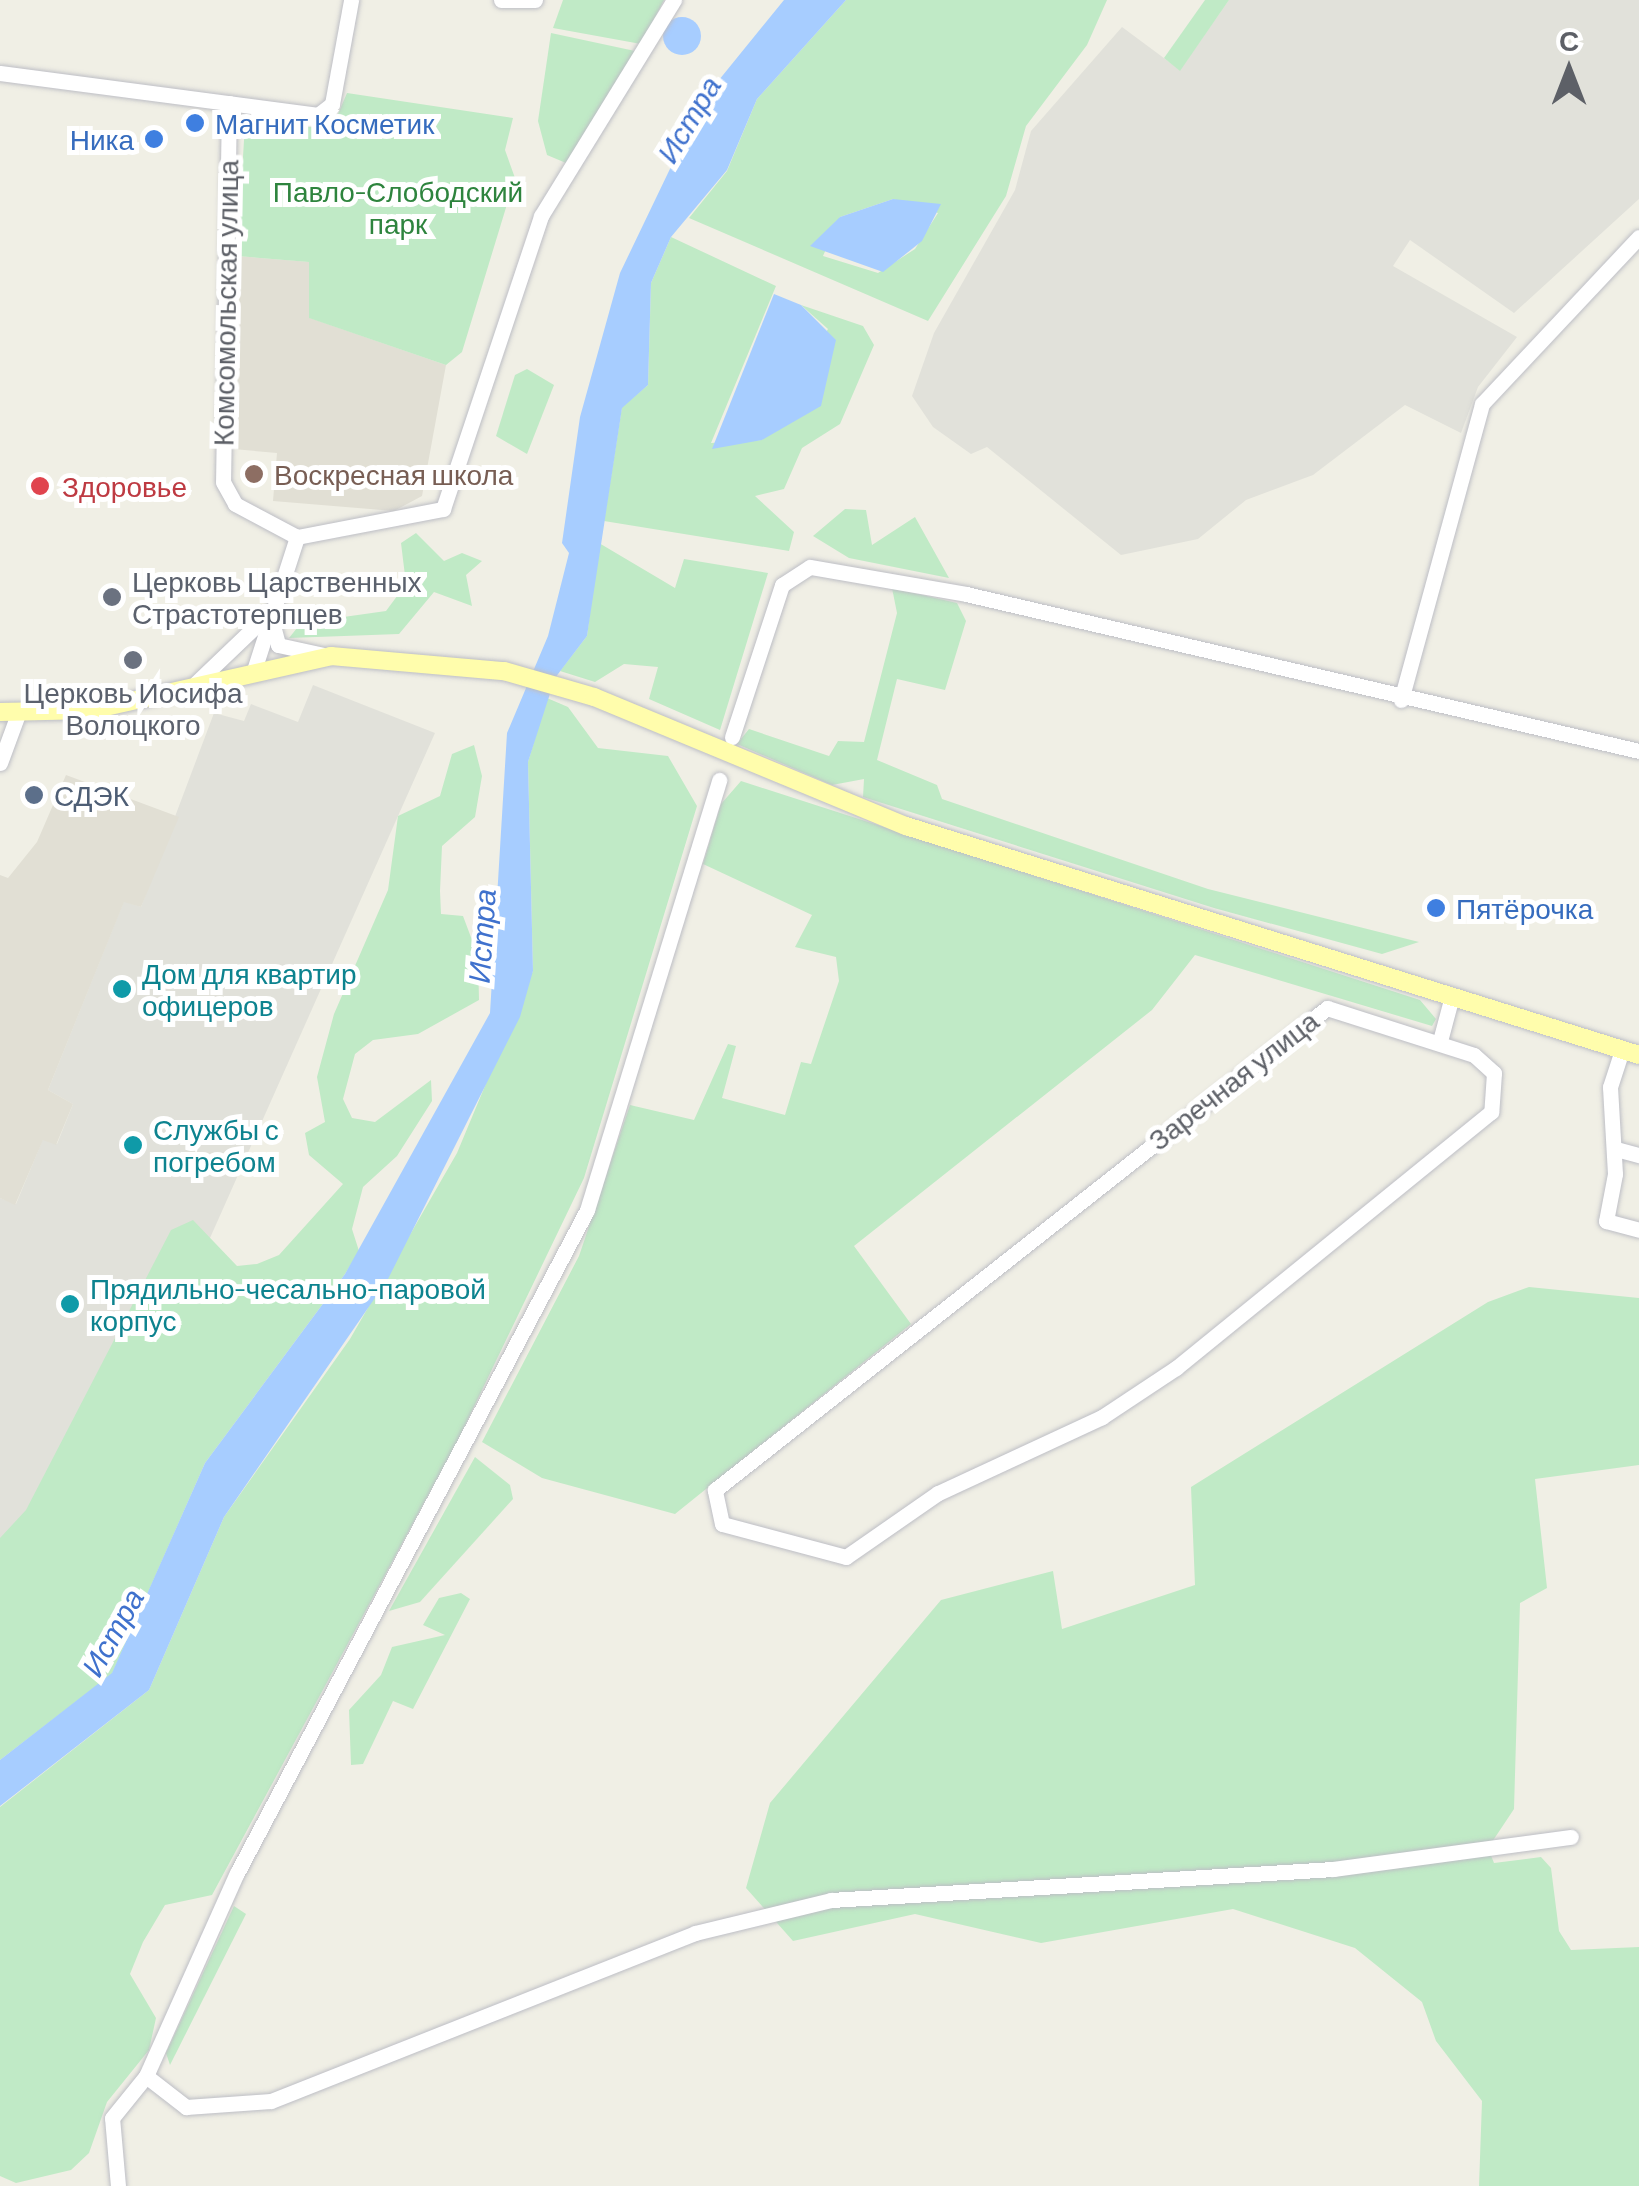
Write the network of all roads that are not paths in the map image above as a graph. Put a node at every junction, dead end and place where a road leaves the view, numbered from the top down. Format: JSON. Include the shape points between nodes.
{"nodes":[{"id":1,"x":351,"y":0,"type":"edge"},
{"id":2,"x":501,"y":0,"type":"edge"},
{"id":3,"x":535,"y":0,"type":"edge"},
{"id":4,"x":674,"y":0,"type":"edge"},
{"id":5,"x":0,"y":72,"type":"edge"},
{"id":6,"x":229,"y":103,"type":"junction"},
{"id":7,"x":1639,"y":237,"type":"edge"},
{"id":8,"x":297,"y":537,"type":"junction"},
{"id":9,"x":272,"y":609,"type":"junction"},
{"id":10,"x":331,"y":656,"type":"junction"},
{"id":11,"x":256,"y":666,"type":"junction"},
{"id":12,"x":196,"y":682,"type":"junction"},
{"id":13,"x":1401,"y":700,"type":"junction"},
{"id":14,"x":9,"y":713,"type":"edge"},
{"id":15,"x":732,"y":737,"type":"dead end"},
{"id":16,"x":1639,"y":750,"type":"edge"},
{"id":17,"x":0,"y":763,"type":"edge"},
{"id":18,"x":719,"y":780,"type":"dead end"},
{"id":19,"x":1452,"y":996,"type":"junction"},
{"id":20,"x":1440,"y":1042,"type":"junction"},
{"id":21,"x":1631,"y":1052,"type":"edge"},
{"id":22,"x":1616,"y":1149,"type":"junction"},
{"id":23,"x":1639,"y":1155,"type":"edge"},
{"id":24,"x":1639,"y":1230,"type":"edge"},
{"id":25,"x":1570,"y":1837,"type":"dead end"},
{"id":26,"x":146,"y":2076,"type":"junction"},
{"id":27,"x":118,"y":2186,"type":"edge"}],
"edges":[{"from":1,"to":6,"type":"street","via":[[330,110]]},
{"from":2,"to":3,"type":"street"},
{"from":4,"to":8,"type":"street","via":[[541,216],[443,509]]},
{"from":5,"to":6,"type":"street"},
{"from":6,"to":8,"type":"street","name":"Комсомольская улица","via":[[223,482],[234,504]]},
{"from":7,"to":13,"type":"street","via":[[1482,404]]},
{"from":8,"to":9,"type":"street"},
{"from":9,"to":10,"type":"street","via":[[278,645]]},
{"from":9,"to":11,"type":"street"},
{"from":9,"to":12,"type":"street"},
{"from":10,"to":11,"type":"main road"},
{"from":10,"to":19,"type":"main road","via":[[466,665],[634,714],[906,826]]},
{"from":11,"to":12,"type":"main road"},
{"from":12,"to":14,"type":"main road","via":[[103,708]]},
{"from":13,"to":15,"type":"street","via":[[966,594],[810,567],[782,585]]},
{"from":13,"to":16,"type":"street"},
{"from":14,"to":17,"type":"street"},
{"from":18,"to":26,"type":"street","via":[[562,1268],[237,1873]]},
{"from":19,"to":20,"type":"street"},
{"from":19,"to":21,"type":"main road"},
{"from":20,"to":20,"type":"street","name":"Заречная улица","via":[[1320,1010],[716,1490],[722,1524],[846,1557],[938,1493],[1102,1417],[1176,1368],[1481,1126],[1494,1073]]},
{"from":21,"to":22,"type":"street","via":[[1609,1097]]},
{"from":22,"to":23,"type":"street"},
{"from":22,"to":24,"type":"street","via":[[1606,1221]]},
{"from":25,"to":26,"type":"street","via":[[1333,1869],[944,1886],[772,1910],[271,2100],[186,2106]]},
{"from":26,"to":27,"type":"street","via":[[109,2125]]}]}
